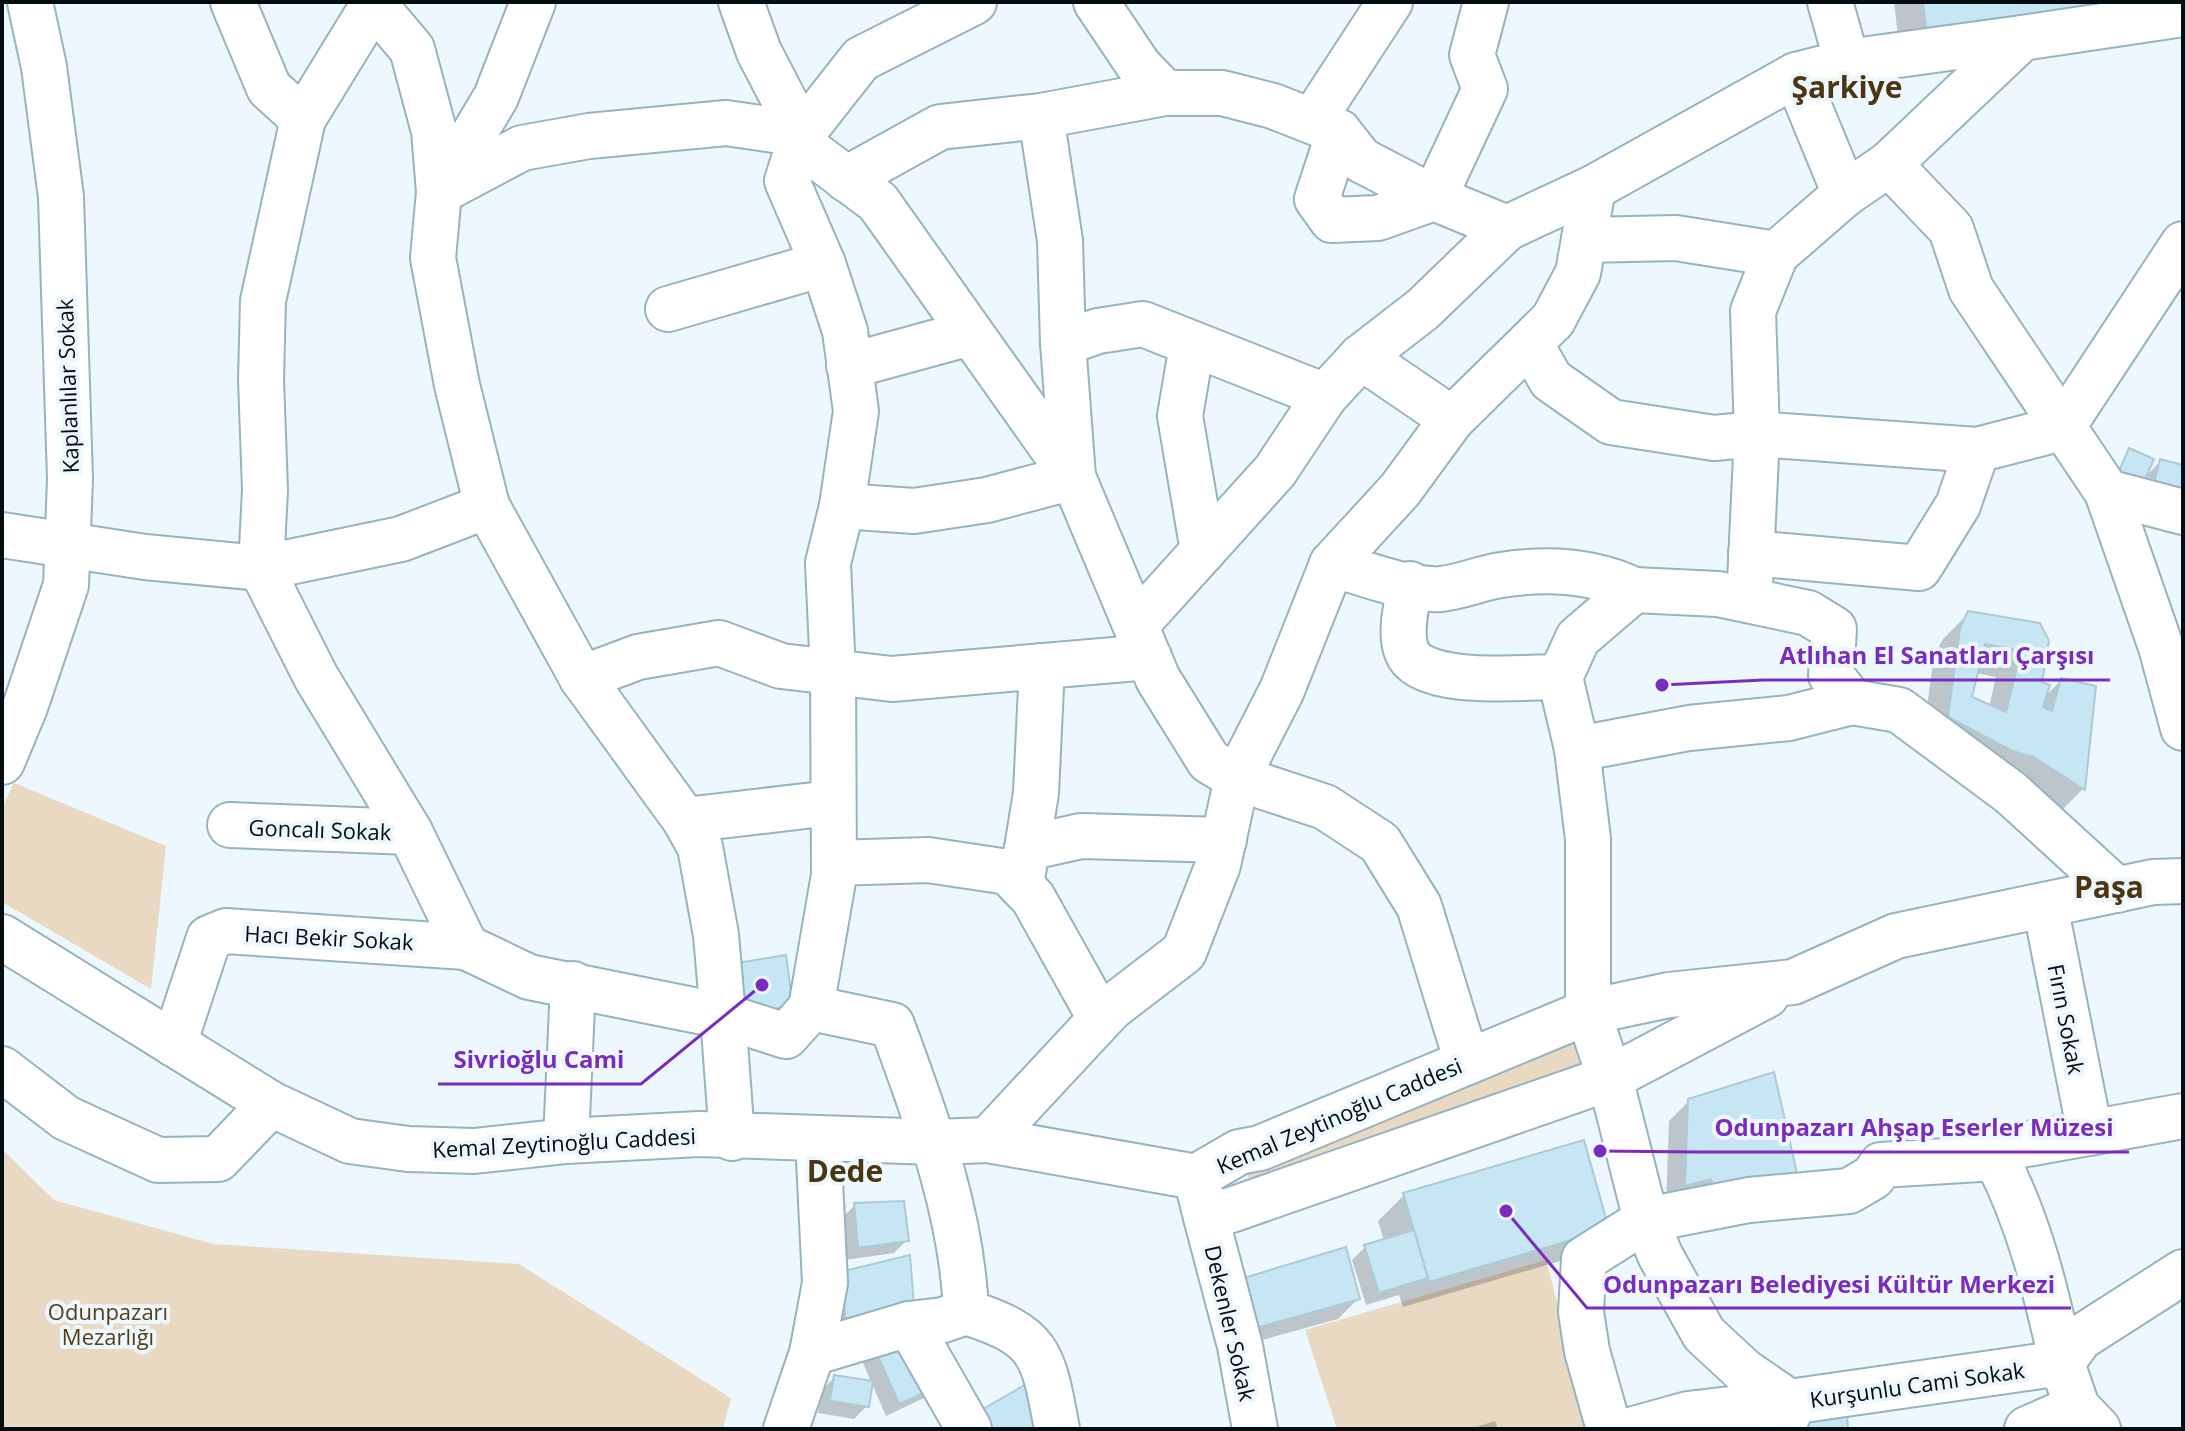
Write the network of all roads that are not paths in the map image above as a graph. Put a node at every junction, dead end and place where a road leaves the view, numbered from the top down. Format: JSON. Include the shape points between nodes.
{"nodes":[{"id":1,"x":30,"y":2,"type":"edge"},
{"id":2,"x":233,"y":2,"type":"edge"},
{"id":3,"x":533,"y":2,"type":"edge"},
{"id":4,"x":741,"y":2,"type":"edge"},
{"id":5,"x":974,"y":2,"type":"edge"},
{"id":6,"x":1096,"y":2,"type":"edge"},
{"id":7,"x":1390,"y":2,"type":"edge"},
{"id":8,"x":1486,"y":2,"type":"edge"},
{"id":9,"x":1830,"y":2,"type":"edge"},
{"id":10,"x":372,"y":3,"type":"edge"},
{"id":11,"x":2183,"y":14,"type":"edge"},
{"id":12,"x":2022,"y":38,"type":"junction"},
{"id":13,"x":1847,"y":62,"type":"junction"},
{"id":14,"x":1796,"y":75,"type":"junction"},
{"id":15,"x":1165,"y":93,"type":"junction"},
{"id":16,"x":1041,"y":116,"type":"junction"},
{"id":17,"x":303,"y":119,"type":"junction"},
{"id":18,"x":1326,"y":126,"type":"junction"},
{"id":19,"x":802,"y":134,"type":"junction"},
{"id":20,"x":1889,"y":164,"type":"junction"},
{"id":21,"x":846,"y":179,"type":"junction"},
{"id":22,"x":1593,"y":188,"type":"junction"},
{"id":23,"x":439,"y":192,"type":"junction"},
{"id":24,"x":1845,"y":194,"type":"junction"},
{"id":25,"x":1434,"y":198,"type":"junction"},
{"id":26,"x":1507,"y":228,"type":"junction"},
{"id":27,"x":1584,"y":240,"type":"junction"},
{"id":28,"x":2183,"y":244,"type":"edge"},
{"id":29,"x":1776,"y":254,"type":"junction"},
{"id":30,"x":823,"y":264,"type":"junction"},
{"id":31,"x":668,"y":309,"type":"dead end"},
{"id":32,"x":970,"y":333,"type":"junction"},
{"id":33,"x":1063,"y":343,"type":"junction"},
{"id":34,"x":1192,"y":345,"type":"junction"},
{"id":35,"x":1531,"y":345,"type":"junction"},
{"id":36,"x":1361,"y":357,"type":"junction"},
{"id":37,"x":849,"y":366,"type":"junction"},
{"id":38,"x":1325,"y":396,"type":"junction"},
{"id":39,"x":1452,"y":419,"type":"junction"},
{"id":40,"x":2062,"y":428,"type":"junction"},
{"id":41,"x":1757,"y":434,"type":"junction"},
{"id":42,"x":1977,"y":450,"type":"junction"},
{"id":43,"x":1073,"y":477,"type":"junction"},
{"id":44,"x":2107,"y":492,"type":"junction"},
{"id":45,"x":487,"y":506,"type":"junction"},
{"id":46,"x":842,"y":506,"type":"junction"},
{"id":47,"x":2183,"y":512,"type":"edge"},
{"id":48,"x":2,"y":535,"type":"edge"},
{"id":49,"x":68,"y":545,"type":"junction"},
{"id":50,"x":1203,"y":551,"type":"junction"},
{"id":51,"x":1751,"y":553,"type":"junction"},
{"id":52,"x":1854,"y":562,"type":"junction"},
{"id":53,"x":1332,"y":564,"type":"junction"},
{"id":54,"x":261,"y":568,"type":"junction"},
{"id":55,"x":1410,"y":584,"type":"junction"},
{"id":56,"x":1634,"y":590,"type":"junction"},
{"id":57,"x":1750,"y":603,"type":"junction"},
{"id":58,"x":1834,"y":629,"type":"junction"},
{"id":59,"x":1143,"y":641,"type":"junction"},
{"id":60,"x":1042,"y":666,"type":"junction"},
{"id":61,"x":833,"y":673,"type":"junction"},
{"id":62,"x":1560,"y":677,"type":"junction"},
{"id":63,"x":582,"y":678,"type":"junction"},
{"id":64,"x":1852,"y":702,"type":"junction"},
{"id":65,"x":2183,"y":728,"type":"edge"},
{"id":66,"x":1577,"y":749,"type":"junction"},
{"id":67,"x":2,"y":762,"type":"edge"},
{"id":68,"x":1237,"y":778,"type":"junction"},
{"id":69,"x":831,"y":803,"type":"junction"},
{"id":70,"x":685,"y":820,"type":"junction"},
{"id":71,"x":230,"y":825,"type":"dead end"},
{"id":72,"x":410,"y":832,"type":"junction"},
{"id":73,"x":1224,"y":840,"type":"junction"},
{"id":74,"x":834,"y":863,"type":"junction"},
{"id":75,"x":1024,"y":867,"type":"junction"},
{"id":76,"x":2183,"y":881,"type":"edge"},
{"id":77,"x":2117,"y":890,"type":"junction"},
{"id":78,"x":2045,"y":905,"type":"junction"},
{"id":79,"x":2,"y":937,"type":"edge"},
{"id":80,"x":466,"y":947,"type":"junction"},
{"id":81,"x":1793,"y":982,"type":"junction"},
{"id":82,"x":573,"y":984,"type":"junction"},
{"id":83,"x":811,"y":1008,"type":"junction"},
{"id":84,"x":1111,"y":1008,"type":"junction"},
{"id":85,"x":1588,"y":1012,"type":"junction"},
{"id":86,"x":723,"y":1016,"type":"junction"},
{"id":87,"x":174,"y":1044,"type":"junction"},
{"id":88,"x":1467,"y":1062,"type":"junction"},
{"id":89,"x":2,"y":1069,"type":"edge"},
{"id":90,"x":1610,"y":1078,"type":"junction"},
{"id":91,"x":271,"y":1104,"type":"junction"},
{"id":92,"x":2183,"y":1116,"type":"edge"},
{"id":93,"x":2090,"y":1133,"type":"junction"},
{"id":94,"x":732,"y":1138,"type":"junction"},
{"id":95,"x":818,"y":1139,"type":"junction"},
{"id":96,"x":988,"y":1140,"type":"junction"},
{"id":97,"x":566,"y":1141,"type":"junction"},
{"id":98,"x":935,"y":1142,"type":"junction"},
{"id":99,"x":1996,"y":1158,"type":"junction"},
{"id":100,"x":1201,"y":1197,"type":"junction"},
{"id":101,"x":1646,"y":1220,"type":"junction"},
{"id":102,"x":2183,"y":1272,"type":"edge"},
{"id":103,"x":966,"y":1312,"type":"junction"},
{"id":104,"x":909,"y":1324,"type":"junction"},
{"id":105,"x":812,"y":1353,"type":"junction"},
{"id":106,"x":2062,"y":1363,"type":"junction"},
{"id":107,"x":1788,"y":1416,"type":"edge"},
{"id":108,"x":2088,"y":1418,"type":"edge"},
{"id":109,"x":786,"y":1429,"type":"edge"},
{"id":110,"x":969,"y":1429,"type":"edge"},
{"id":111,"x":1057,"y":1429,"type":"edge"},
{"id":112,"x":1255,"y":1429,"type":"edge"},
{"id":113,"x":1609,"y":1429,"type":"edge"},
{"id":114,"x":1634,"y":1429,"type":"edge"},
{"id":115,"x":2027,"y":1429,"type":"edge"}],
"edges":[{"from":1,"to":49,"type":"street","name":"Kaplanlılar Sokak","via":[[61,197]]},
{"from":2,"to":17,"type":"street","via":[[269,88]]},
{"from":3,"to":23,"type":"street","via":[[496,97]]},
{"from":4,"to":19,"type":"street","via":[[759,52]]},
{"from":5,"to":19,"type":"street","via":[[861,59]]},
{"from":6,"to":15,"type":"street","via":[[1139,66]]},
{"from":7,"to":18,"type":"street"},
{"from":8,"to":25,"type":"street","via":[[1472,55],[1485,89]]},
{"from":9,"to":13,"type":"street"},
{"from":10,"to":17,"type":"street"},
{"from":10,"to":23,"type":"street","via":[[412,49],[434,131]]},
{"from":11,"to":12,"type":"street"},
{"from":12,"to":13,"type":"street"},
{"from":12,"to":20,"type":"street"},
{"from":13,"to":14,"type":"street"},
{"from":14,"to":22,"type":"street"},
{"from":14,"to":24,"type":"street"},
{"from":15,"to":16,"type":"street"},
{"from":15,"to":18,"type":"street","via":[[1222,93]]},
{"from":16,"to":21,"type":"street","via":[[940,127]]},
{"from":16,"to":33,"type":"street","via":[[1060,241]]},
{"from":17,"to":54,"type":"street","via":[[263,301]]},
{"from":18,"to":25,"type":"street","via":[[1361,160]]},
{"from":18,"to":25,"type":"street","via":[[1317,199],[1332,220],[1378,218]]},
{"from":19,"to":21,"type":"street","via":[[811,152]]},
{"from":19,"to":23,"type":"street","via":[[726,123],[589,136],[522,148]]},
{"from":19,"to":30,"type":"street","via":[[787,181]]},
{"from":20,"to":24,"type":"street"},
{"from":20,"to":40,"type":"street","via":[[1951,229],[1971,289]]},
{"from":21,"to":32,"type":"street","via":[[878,202]]},
{"from":22,"to":26,"type":"street"},
{"from":22,"to":27,"type":"street"},
{"from":23,"to":45,"type":"street","via":[[433,258]]},
{"from":24,"to":29,"type":"street"},
{"from":25,"to":26,"type":"street"},
{"from":26,"to":36,"type":"street","via":[[1423,309]]},
{"from":27,"to":29,"type":"street","via":[[1676,238]]},
{"from":27,"to":35,"type":"street","via":[[1578,273],[1553,320]]},
{"from":28,"to":40,"type":"street"},
{"from":29,"to":41,"type":"street","via":[[1753,311]]},
{"from":30,"to":31,"type":"street"},
{"from":30,"to":37,"type":"street","via":[[845,331]]},
{"from":32,"to":37,"type":"street"},
{"from":32,"to":43,"type":"street"},
{"from":33,"to":34,"type":"street","via":[[1143,324]]},
{"from":33,"to":43,"type":"street"},
{"from":34,"to":38,"type":"street"},
{"from":34,"to":50,"type":"street","via":[[1180,416]]},
{"from":35,"to":39,"type":"street"},
{"from":35,"to":41,"type":"street","via":[[1551,380],[1611,422],[1714,438]]},
{"from":36,"to":38,"type":"street"},
{"from":36,"to":39,"type":"street"},
{"from":37,"to":46,"type":"street","via":[[856,411]]},
{"from":38,"to":50,"type":"street","via":[[1275,471]]},
{"from":39,"to":53,"type":"street","via":[[1400,490]]},
{"from":40,"to":42,"type":"street"},
{"from":40,"to":44,"type":"street"},
{"from":41,"to":42,"type":"street"},
{"from":41,"to":51,"type":"street"},
{"from":42,"to":52,"type":"street","via":[[1958,505],[1919,568]]},
{"from":43,"to":46,"type":"street","via":[[987,500],[914,511]]},
{"from":43,"to":59,"type":"street"},
{"from":44,"to":47,"type":"street"},
{"from":44,"to":65,"type":"street"},
{"from":45,"to":54,"type":"street","via":[[401,539]]},
{"from":45,"to":63,"type":"street"},
{"from":46,"to":61,"type":"street","via":[[828,563]]},
{"from":48,"to":49,"type":"street"},
{"from":49,"to":54,"type":"street"},
{"from":49,"to":67,"type":"street","name":"Kaplanlılar Sokak","via":[[66,585]]},
{"from":50,"to":59,"type":"street"},
{"from":51,"to":52,"type":"street"},
{"from":51,"to":57,"type":"street"},
{"from":52,"to":58,"type":"street"},
{"from":53,"to":55,"type":"street"},
{"from":53,"to":68,"type":"street","via":[[1282,690]]},
{"from":54,"to":72,"type":"street","via":[[316,677]]},
{"from":55,"to":56,"type":"street","via":[[1439,589],[1502,575],[1569,571]]},
{"from":55,"to":62,"type":"street","via":[[1406,651],[1417,667],[1448,676]]},
{"from":56,"to":57,"type":"street","via":[[1718,594]]},
{"from":56,"to":62,"type":"street","via":[[1578,638]]},
{"from":57,"to":58,"type":"street","via":[[1808,613]]},
{"from":58,"to":64,"type":"street","via":[[1831,675]]},
{"from":59,"to":60,"type":"street"},
{"from":59,"to":68,"type":"street","via":[[1158,679],[1209,761]]},
{"from":60,"to":61,"type":"street","via":[[892,679]]},
{"from":60,"to":75,"type":"street","via":[[1036,793]]},
{"from":61,"to":63,"type":"street","via":[[781,666],[719,643],[638,657]]},
{"from":61,"to":69,"type":"street"},
{"from":62,"to":66,"type":"street","name":"Kurşunlu Cami Sokak"},
{"from":63,"to":70,"type":"street"},
{"from":64,"to":66,"type":"street","via":[[1789,718],[1689,728]]},
{"from":64,"to":77,"type":"street","via":[[1899,710],[2011,793]]},
{"from":66,"to":85,"type":"street","name":"Kurşunlu Cami Sokak","via":[[1588,839]]},
{"from":68,"to":73,"type":"street"},
{"from":68,"to":88,"type":"street","via":[[1325,807],[1380,843],[1419,906]]},
{"from":69,"to":70,"type":"street"},
{"from":69,"to":74,"type":"street"},
{"from":70,"to":86,"type":"street","via":[[700,847]]},
{"from":71,"to":72,"type":"street","name":"Goncalı Sokak"},
{"from":72,"to":80,"type":"street"},
{"from":73,"to":75,"type":"street","via":[[1081,836]]},
{"from":73,"to":84,"type":"street","via":[[1184,952]]},
{"from":74,"to":75,"type":"street","via":[[928,860],[1008,872]]},
{"from":74,"to":83,"type":"street"},
{"from":75,"to":84,"type":"street","via":[[1033,898],[1085,995],[1094,1007]]},
{"from":76,"to":77,"type":"street","name":"Kemal Zeytinoğlu Caddesi"},
{"from":77,"to":78,"type":"street","name":"Kemal Zeytinoğlu Caddesi"},
{"from":78,"to":81,"type":"street","name":"Kemal Zeytinoğlu Caddesi","via":[[1896,936]]},
{"from":78,"to":93,"type":"street","name":"Fırın Sokak"},
{"from":79,"to":87,"type":"street","name":"Kemal Zeytinoğlu Caddesi"},
{"from":80,"to":82,"type":"street","via":[[513,972]]},
{"from":80,"to":87,"type":"street","name":"Hacı Bekir Sokak","via":[[226,931],[209,938]]},
{"from":81,"to":85,"type":"street","name":"Kemal Zeytinoğlu Caddesi","via":[[1669,995]]},
{"from":81,"to":90,"type":"street"},
{"from":82,"to":86,"type":"street"},
{"from":82,"to":97,"type":"street"},
{"from":83,"to":86,"type":"street","via":[[786,1036]]},
{"from":83,"to":98,"type":"street","via":[[892,1025]]},
{"from":84,"to":96,"type":"street"},
{"from":85,"to":88,"type":"street","name":"Kemal Zeytinoğlu Caddesi"},
{"from":85,"to":90,"type":"street","name":"Kurşunlu Cami Sokak"},
{"from":86,"to":94,"type":"street"},
{"from":87,"to":91,"type":"street","name":"Kemal Zeytinoğlu Caddesi"},
{"from":88,"to":100,"type":"street","name":"Kemal Zeytinoğlu Caddesi","via":[[1239,1152]]},
{"from":89,"to":91,"type":"street","via":[[66,1118],[158,1160],[218,1159]]},
{"from":90,"to":100,"type":"street"},
{"from":90,"to":101,"type":"street","name":"Kurşunlu Cami Sokak"},
{"from":91,"to":97,"type":"street","name":"Kemal Zeytinoğlu Caddesi","via":[[350,1141],[408,1149],[474,1151]]},
{"from":92,"to":93,"type":"street"},
{"from":93,"to":99,"type":"street","via":[[2010,1147]]},
{"from":94,"to":95,"type":"street","name":"Kemal Zeytinoğlu Caddesi"},
{"from":94,"to":97,"type":"street","name":"Kemal Zeytinoğlu Caddesi","via":[[699,1134]]},
{"from":95,"to":98,"type":"street","name":"Kemal Zeytinoğlu Caddesi"},
{"from":95,"to":105,"type":"street","via":[[825,1283]]},
{"from":96,"to":98,"type":"street","name":"Kemal Zeytinoğlu Caddesi"},
{"from":96,"to":100,"type":"street","name":"Kemal Zeytinoğlu Caddesi"},
{"from":98,"to":103,"type":"street","via":[[954,1216]]},
{"from":99,"to":101,"type":"street","via":[[1881,1165],[1873,1177],[1849,1191],[1749,1200]]},
{"from":99,"to":106,"type":"street","via":[[2016,1196]]},
{"from":100,"to":112,"type":"street","name":"Dekenler Sokak","via":[[1240,1346]]},
{"from":101,"to":107,"type":"street","name":"Kurşunlu Cami Sokak","via":[[1704,1334]]},
{"from":101,"to":113,"type":"street","via":[[1584,1259],[1581,1312]]},
{"from":102,"to":106,"type":"street","via":[[2080,1338]]},
{"from":103,"to":104,"type":"street"},
{"from":103,"to":111,"type":"street","via":[[1005,1324],[1027,1338],[1041,1361]]},
{"from":104,"to":105,"type":"street"},
{"from":104,"to":110,"type":"street"},
{"from":105,"to":109,"type":"street"},
{"from":106,"to":107,"type":"street","name":"Kurşunlu Cami Sokak"},
{"from":106,"to":108,"type":"street"},
{"from":107,"to":114,"type":"street","via":[[1688,1414]]},
{"from":108,"to":115,"type":"street"}]}
